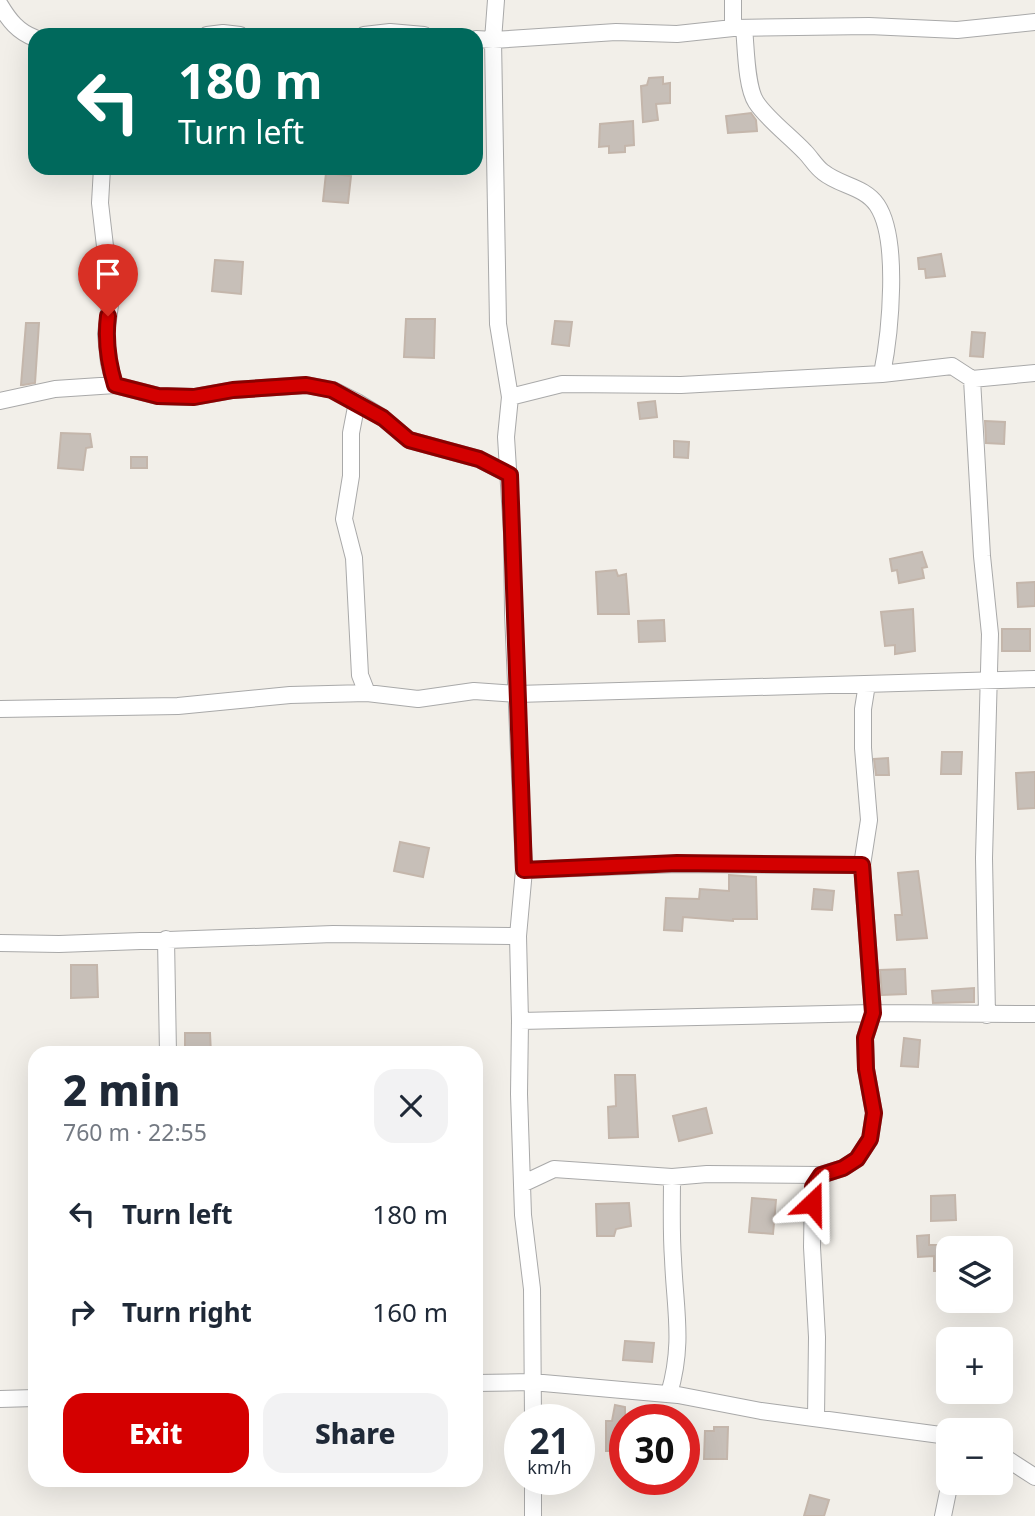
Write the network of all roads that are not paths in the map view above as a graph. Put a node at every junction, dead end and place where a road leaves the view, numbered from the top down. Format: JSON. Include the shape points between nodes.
{"nodes":[{"id":1,"x":496,"y":0,"type":"edge"},
{"id":2,"x":733,"y":0,"type":"edge"},
{"id":3,"x":0,"y":5,"type":"edge"},
{"id":4,"x":1035,"y":22,"type":"edge"},
{"id":5,"x":738,"y":28,"type":"junction"},
{"id":6,"x":28,"y":35,"type":"edge"},
{"id":7,"x":483,"y":39,"type":"edge"},
{"id":8,"x":493,"y":40,"type":"junction"},
{"id":9,"x":102,"y":175,"type":"edge"},
{"id":10,"x":1035,"y":373,"type":"edge"},
{"id":11,"x":882,"y":374,"type":"junction"},
{"id":12,"x":972,"y":379,"type":"junction"},
{"id":13,"x":115,"y":385,"type":"junction"},
{"id":14,"x":510,"y":397,"type":"junction"},
{"id":15,"x":0,"y":401,"type":"edge"},
{"id":16,"x":357,"y":402,"type":"junction"},
{"id":17,"x":510,"y":475,"type":"junction"},
{"id":18,"x":1035,"y":679,"type":"edge"},
{"id":19,"x":990,"y":681,"type":"junction"},
{"id":20,"x":867,"y":684,"type":"junction"},
{"id":21,"x":367,"y":694,"type":"junction"},
{"id":22,"x":517,"y":694,"type":"junction"},
{"id":23,"x":0,"y":709,"type":"edge"},
{"id":24,"x":862,"y":865,"type":"junction"},
{"id":25,"x":524,"y":870,"type":"junction"},
{"id":26,"x":518,"y":936,"type":"junction"},
{"id":27,"x":166,"y":939,"type":"junction"},
{"id":28,"x":0,"y":943,"type":"edge"},
{"id":29,"x":873,"y":1013,"type":"junction"},
{"id":30,"x":1035,"y":1014,"type":"edge"},
{"id":31,"x":987,"y":1015,"type":"junction"},
{"id":32,"x":520,"y":1021,"type":"junction"},
{"id":33,"x":168,"y":1046,"type":"edge"},
{"id":34,"x":821,"y":1175,"type":"junction"},
{"id":35,"x":672,"y":1177,"type":"junction"},
{"id":36,"x":522,"y":1184,"type":"junction"},
{"id":37,"x":532,"y":1382,"type":"junction"},
{"id":38,"x":483,"y":1383,"type":"edge"},
{"id":39,"x":669,"y":1394,"type":"junction"},
{"id":40,"x":28,"y":1398,"type":"edge"},
{"id":41,"x":0,"y":1399,"type":"edge"},
{"id":42,"x":533,"y":1404,"type":"edge"},
{"id":43,"x":816,"y":1418,"type":"junction"},
{"id":44,"x":936,"y":1434,"type":"edge"},
{"id":45,"x":1013,"y":1462,"type":"edge"},
{"id":46,"x":1035,"y":1476,"type":"edge"},
{"id":47,"x":533,"y":1495,"type":"edge"},
{"id":48,"x":947,"y":1495,"type":"edge"},
{"id":49,"x":533,"y":1516,"type":"edge"},
{"id":50,"x":943,"y":1516,"type":"edge"}],
"edges":[{"from":1,"to":8,"type":"street"},
{"from":2,"to":5,"type":"street"},
{"from":3,"to":6,"type":"street","via":[[8,20]]},
{"from":4,"to":5,"type":"street","via":[[957,30]]},
{"from":5,"to":8,"type":"street"},
{"from":5,"to":11,"type":"street","via":[[755,101],[823,172],[868,193],[887,227],[891,279]]},
{"from":7,"to":8,"type":"street"},
{"from":8,"to":14,"type":"street","via":[[498,324]]},
{"from":9,"to":13,"type":"street","via":[[100,203],[111,298],[106,334]]},
{"from":10,"to":12,"type":"street"},
{"from":11,"to":12,"type":"street","via":[[951,366]]},
{"from":11,"to":14,"type":"street","via":[[681,385],[562,384]]},
{"from":12,"to":19,"type":"street"},
{"from":13,"to":15,"type":"street","via":[[55,389]]},
{"from":13,"to":16,"type":"street","via":[[158,396],[194,397],[306,385]]},
{"from":14,"to":17,"type":"street","via":[[506,437]]},
{"from":16,"to":17,"type":"street","via":[[409,440],[479,459]]},
{"from":16,"to":21,"type":"street","via":[[344,519],[354,558],[360,675]]},
{"from":17,"to":22,"type":"street"},
{"from":18,"to":19,"type":"street"},
{"from":19,"to":20,"type":"street"},
{"from":19,"to":31,"type":"street","via":[[984,858]]},
{"from":20,"to":22,"type":"street"},
{"from":20,"to":24,"type":"street","via":[[863,748],[869,820]]},
{"from":21,"to":22,"type":"street","via":[[418,699],[474,691]]},
{"from":21,"to":23,"type":"street","via":[[290,695],[178,706]]},
{"from":22,"to":25,"type":"street"},
{"from":24,"to":25,"type":"street","via":[[677,863]]},
{"from":24,"to":29,"type":"street"},
{"from":25,"to":26,"type":"street"},
{"from":26,"to":27,"type":"street","via":[[334,934]]},
{"from":26,"to":32,"type":"street"},
{"from":27,"to":28,"type":"street"},
{"from":27,"to":33,"type":"street"},
{"from":29,"to":31,"type":"street"},
{"from":29,"to":32,"type":"street"},
{"from":29,"to":34,"type":"street","via":[[865,1038],[874,1113],[870,1139],[857,1159]]},
{"from":30,"to":31,"type":"street"},
{"from":32,"to":36,"type":"street"},
{"from":34,"to":35,"type":"street"},
{"from":34,"to":43,"type":"street","via":[[813,1187],[812,1203]]},
{"from":35,"to":36,"type":"street","via":[[554,1169]]},
{"from":35,"to":39,"type":"street","via":[[679,1327],[677,1366]]},
{"from":36,"to":37,"type":"street","via":[[531,1289]]},
{"from":37,"to":38,"type":"street"},
{"from":37,"to":39,"type":"street"},
{"from":37,"to":42,"type":"street"},
{"from":39,"to":43,"type":"street"},
{"from":40,"to":41,"type":"street"},
{"from":43,"to":44,"type":"street"},
{"from":45,"to":46,"type":"street"},
{"from":47,"to":49,"type":"street"},
{"from":48,"to":50,"type":"street"}]}
